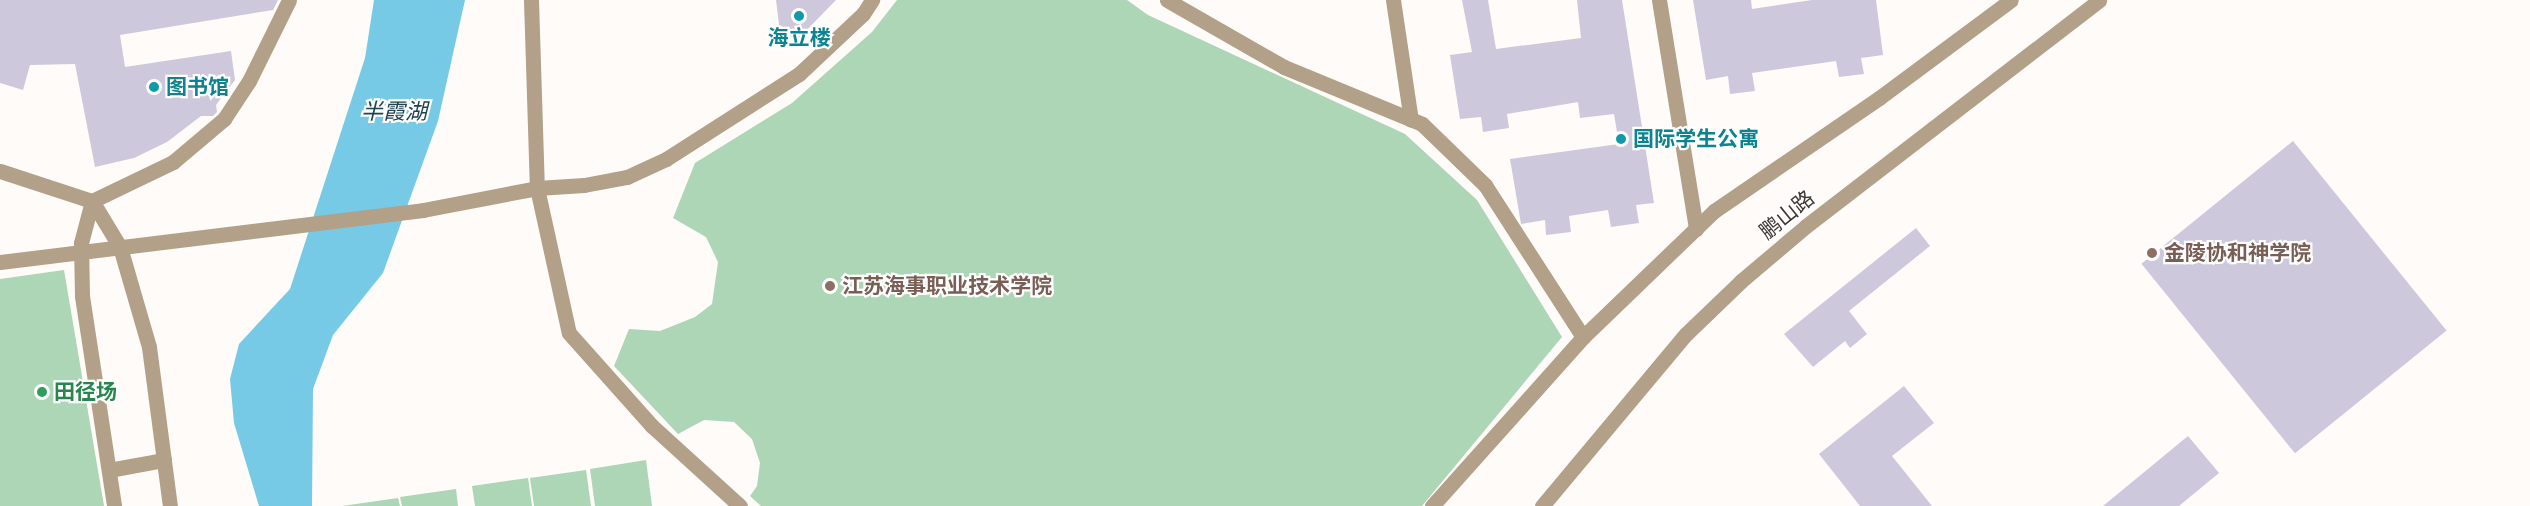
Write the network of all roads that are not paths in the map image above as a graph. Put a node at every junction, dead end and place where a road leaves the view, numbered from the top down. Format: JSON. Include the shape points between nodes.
{"nodes":[{"id":1,"x":289,"y":0,"type":"edge"},
{"id":2,"x":531,"y":0,"type":"edge"},
{"id":3,"x":872,"y":0,"type":"edge"},
{"id":4,"x":1167,"y":0,"type":"edge"},
{"id":5,"x":1393,"y":0,"type":"edge"},
{"id":6,"x":1659,"y":0,"type":"edge"},
{"id":7,"x":2012,"y":0,"type":"edge"},
{"id":8,"x":2099,"y":0,"type":"edge"},
{"id":9,"x":1411,"y":120,"type":"junction"},
{"id":10,"x":0,"y":171,"type":"edge"},
{"id":11,"x":537,"y":188,"type":"junction"},
{"id":12,"x":92,"y":201,"type":"junction"},
{"id":13,"x":1696,"y":229,"type":"junction"},
{"id":14,"x":120,"y":247,"type":"junction"},
{"id":15,"x":81,"y":252,"type":"junction"},
{"id":16,"x":0,"y":262,"type":"edge"},
{"id":17,"x":1582,"y":338,"type":"junction"},
{"id":18,"x":164,"y":460,"type":"junction"},
{"id":19,"x":109,"y":470,"type":"junction"},
{"id":20,"x":114,"y":506,"type":"edge"},
{"id":21,"x":170,"y":506,"type":"edge"},
{"id":22,"x":740,"y":506,"type":"edge"},
{"id":23,"x":1432,"y":506,"type":"edge"},
{"id":24,"x":1542,"y":506,"type":"edge"}],
"edges":[{"from":1,"to":12,"type":"street","via":[[249,81],[224,119],[173,162]]},
{"from":2,"to":11,"type":"street"},
{"from":3,"to":11,"type":"street","via":[[863,14],[799,74],[666,159],[627,177]]},
{"from":4,"to":9,"type":"street","via":[[1284,67]]},
{"from":5,"to":9,"type":"street"},
{"from":6,"to":13,"type":"street"},
{"from":7,"to":13,"type":"street","via":[[1879,98],[1714,211]]},
{"from":8,"to":24,"type":"street","name":"鹏山路","via":[[1823,212],[1741,281],[1686,334]]},
{"from":9,"to":17,"type":"street","via":[[1422,124],[1485,185]]},
{"from":10,"to":12,"type":"street"},
{"from":11,"to":14,"type":"street","via":[[423,210]]},
{"from":11,"to":22,"type":"street","via":[[569,333],[652,426]]},
{"from":12,"to":14,"type":"street"},
{"from":12,"to":15,"type":"street"},
{"from":13,"to":17,"type":"street"},
{"from":14,"to":15,"type":"street"},
{"from":14,"to":18,"type":"street","via":[[149,347]]},
{"from":15,"to":16,"type":"street"},
{"from":15,"to":19,"type":"street","via":[[82,296]]},
{"from":17,"to":23,"type":"street"},
{"from":18,"to":19,"type":"street"},
{"from":18,"to":21,"type":"street"},
{"from":19,"to":20,"type":"street"}]}
